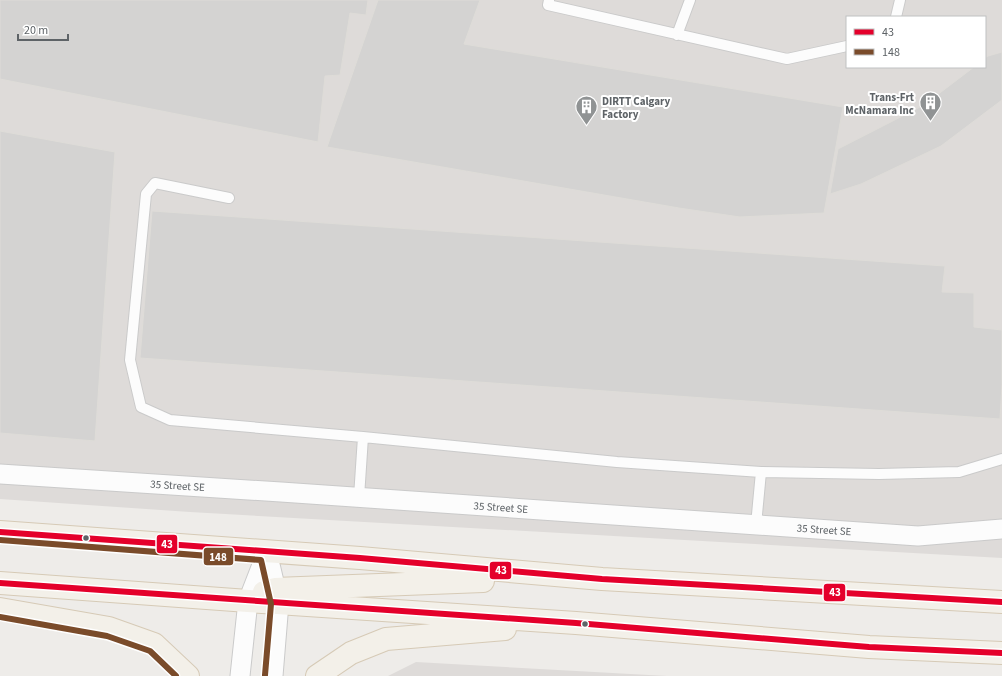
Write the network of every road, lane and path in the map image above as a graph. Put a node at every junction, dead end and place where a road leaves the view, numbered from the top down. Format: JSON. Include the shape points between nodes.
{"nodes":[{"id":1,"x":549,"y":0,"type":"edge"},
{"id":2,"x":690,"y":0,"type":"edge"},
{"id":3,"x":900,"y":0,"type":"edge"},
{"id":4,"x":896,"y":16,"type":"edge"},
{"id":5,"x":677,"y":35,"type":"junction"},
{"id":6,"x":846,"y":46,"type":"edge"},
{"id":7,"x":229,"y":198,"type":"dead end"},
{"id":8,"x":364,"y":437,"type":"junction"},
{"id":9,"x":1002,"y":458,"type":"edge"},
{"id":10,"x":761,"y":472,"type":"junction"},
{"id":11,"x":0,"y":474,"type":"edge"},
{"id":12,"x":359,"y":497,"type":"junction"},
{"id":13,"x":756,"y":525,"type":"junction"},
{"id":14,"x":1002,"y":529,"type":"edge"},
{"id":15,"x":0,"y":532,"type":"edge"},
{"id":16,"x":267,"y":552,"type":"junction"},
{"id":17,"x":602,"y":579,"type":"junction"},
{"id":18,"x":0,"y":583,"type":"edge"},
{"id":19,"x":277,"y":596,"type":"junction"},
{"id":20,"x":248,"y":601,"type":"junction"},
{"id":21,"x":1001,"y":601,"type":"edge"},
{"id":22,"x":0,"y":609,"type":"edge"},
{"id":23,"x":576,"y":623,"type":"junction"},
{"id":24,"x":869,"y":646,"type":"junction"},
{"id":25,"x":1002,"y":653,"type":"edge"},
{"id":26,"x":1002,"y":665,"type":"edge"},
{"id":27,"x":188,"y":676,"type":"edge"},
{"id":28,"x":240,"y":676,"type":"edge"},
{"id":29,"x":273,"y":676,"type":"edge"},
{"id":30,"x":317,"y":676,"type":"edge"}],
"edges":[{"from":1,"to":5,"type":"lane","via":[[548,5]]},
{"from":2,"to":5,"type":"lane"},
{"from":3,"to":4,"type":"lane"},
{"from":5,"to":6,"type":"lane","via":[[787,59]]},
{"from":7,"to":8,"type":"lane","via":[[155,183],[146,194],[130,360],[141,407],[170,420]]},
{"from":8,"to":10,"type":"lane","via":[[617,462]]},
{"from":8,"to":12,"type":"lane"},
{"from":9,"to":10,"type":"lane","via":[[959,472]]},
{"from":10,"to":13,"type":"lane"},
{"from":11,"to":12,"type":"street","name":"35 Street SE"},
{"from":12,"to":13,"type":"street","name":"35 Street SE"},
{"from":13,"to":14,"type":"street","name":"35 Street SE","via":[[918,536]]},
{"from":15,"to":16,"type":"main road"},
{"from":16,"to":17,"type":"main road"},
{"from":16,"to":19,"type":"street"},
{"from":16,"to":20,"type":"street"},
{"from":17,"to":19,"type":"main road","via":[[348,587]]},
{"from":17,"to":21,"type":"main road"},
{"from":18,"to":20,"type":"main road"},
{"from":19,"to":20,"type":"main road"},
{"from":19,"to":23,"type":"main road"},
{"from":19,"to":29,"type":"street"},
{"from":20,"to":28,"type":"street"},
{"from":22,"to":27,"type":"main road","via":[[109,628],[154,644]]},
{"from":23,"to":24,"type":"main road"},
{"from":23,"to":30,"type":"main road","via":[[386,639],[351,653]]},
{"from":24,"to":25,"type":"main road"},
{"from":24,"to":26,"type":"main road"}]}
